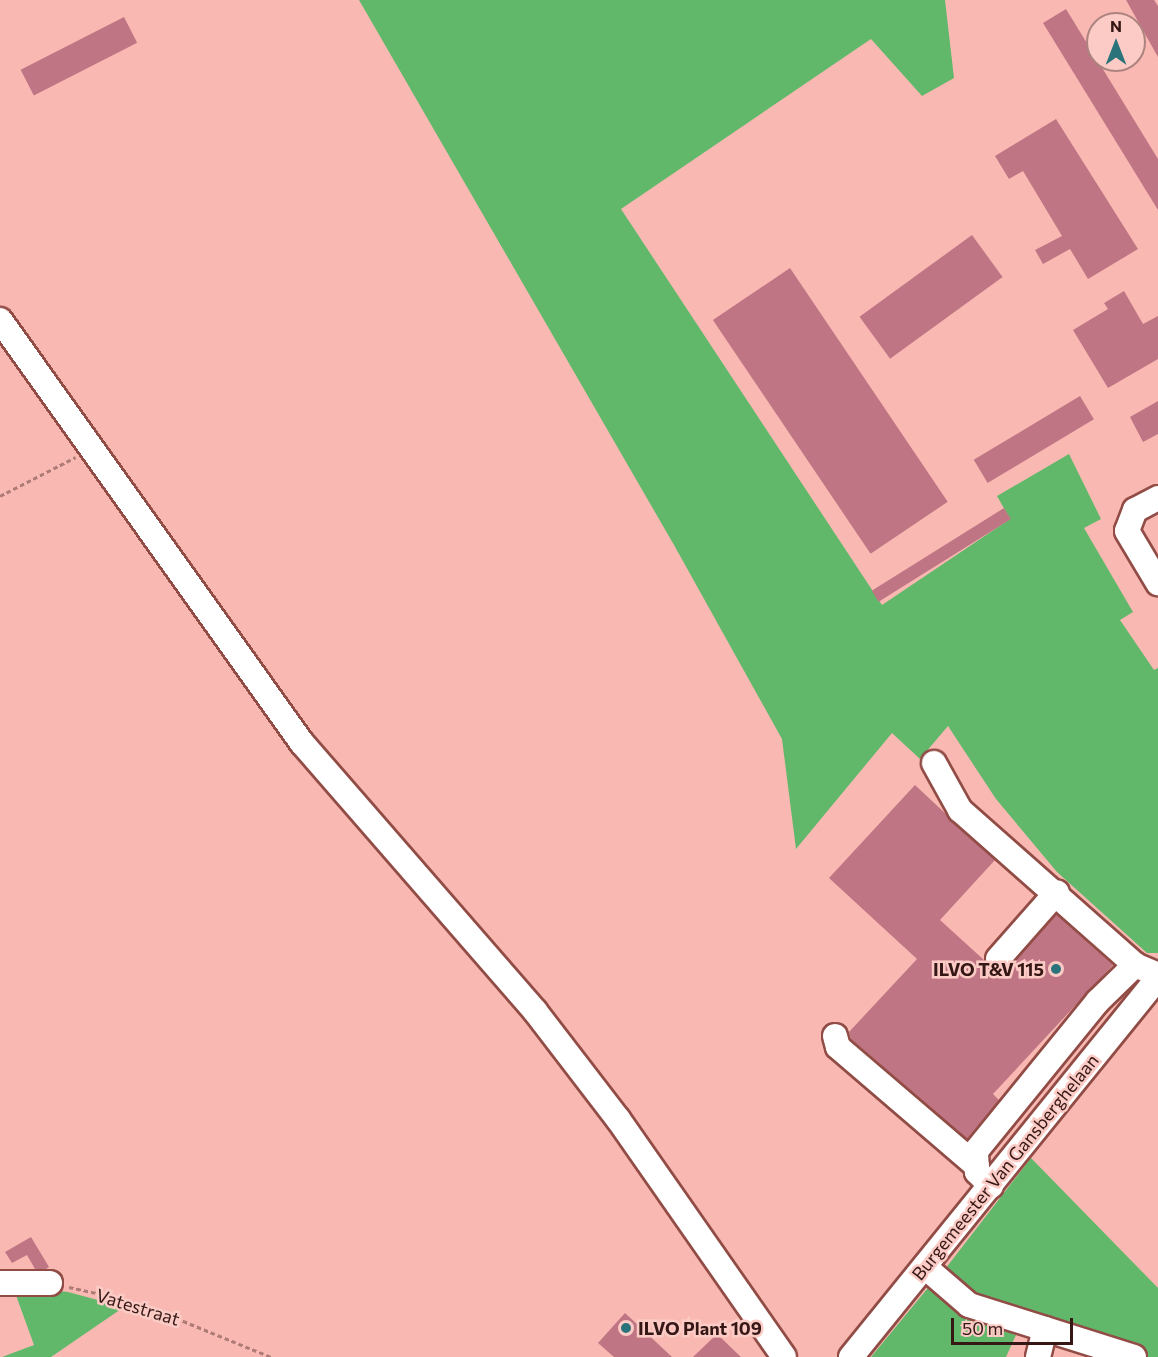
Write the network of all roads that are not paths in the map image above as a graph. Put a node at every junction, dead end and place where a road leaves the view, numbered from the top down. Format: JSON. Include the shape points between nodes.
{"nodes":[{"id":1,"x":0,"y":320,"type":"edge"},
{"id":2,"x":1158,"y":498,"type":"edge"},
{"id":3,"x":1158,"y":583,"type":"edge"},
{"id":4,"x":934,"y":763,"type":"dead end"},
{"id":5,"x":1057,"y":892,"type":"junction"},
{"id":6,"x":998,"y":959,"type":"dead end"},
{"id":7,"x":1135,"y":965,"type":"junction"},
{"id":8,"x":1158,"y":977,"type":"edge"},
{"id":9,"x":835,"y":1036,"type":"dead end"},
{"id":10,"x":977,"y":1166,"type":"junction"},
{"id":11,"x":991,"y":1186,"type":"junction"},
{"id":12,"x":925,"y":1267,"type":"junction"},
{"id":13,"x":0,"y":1282,"type":"edge"},
{"id":14,"x":50,"y":1283,"type":"road end"},
{"id":15,"x":1045,"y":1329,"type":"junction"},
{"id":16,"x":784,"y":1357,"type":"edge"},
{"id":17,"x":851,"y":1357,"type":"edge"},
{"id":18,"x":1038,"y":1357,"type":"edge"},
{"id":19,"x":1134,"y":1357,"type":"edge"}],
"edges":[{"from":1,"to":16,"type":"street","via":[[302,743],[542,1020],[618,1119]]},
{"from":2,"to":3,"type":"street","via":[[1135,510],[1128,531]]},
{"from":4,"to":5,"type":"street","via":[[960,810]]},
{"from":5,"to":6,"type":"street"},
{"from":5,"to":7,"type":"street"},
{"from":7,"to":8,"type":"street"},
{"from":7,"to":10,"type":"street","via":[[1098,1001],[976,1151]]},
{"from":8,"to":11,"type":"street","name":"Burgemeester Van Gansberghelaan"},
{"from":9,"to":10,"type":"street","via":[[838,1047]]},
{"from":10,"to":11,"type":"street","via":[[977,1172]]},
{"from":11,"to":12,"type":"street","name":"Burgemeester Van Gansberghelaan"},
{"from":12,"to":15,"type":"street","via":[[969,1305]]},
{"from":12,"to":17,"type":"street","name":"Burgemeester Van Gansberghelaan"},
{"from":13,"to":14,"type":"street"},
{"from":15,"to":18,"type":"street"},
{"from":15,"to":19,"type":"street"}]}
